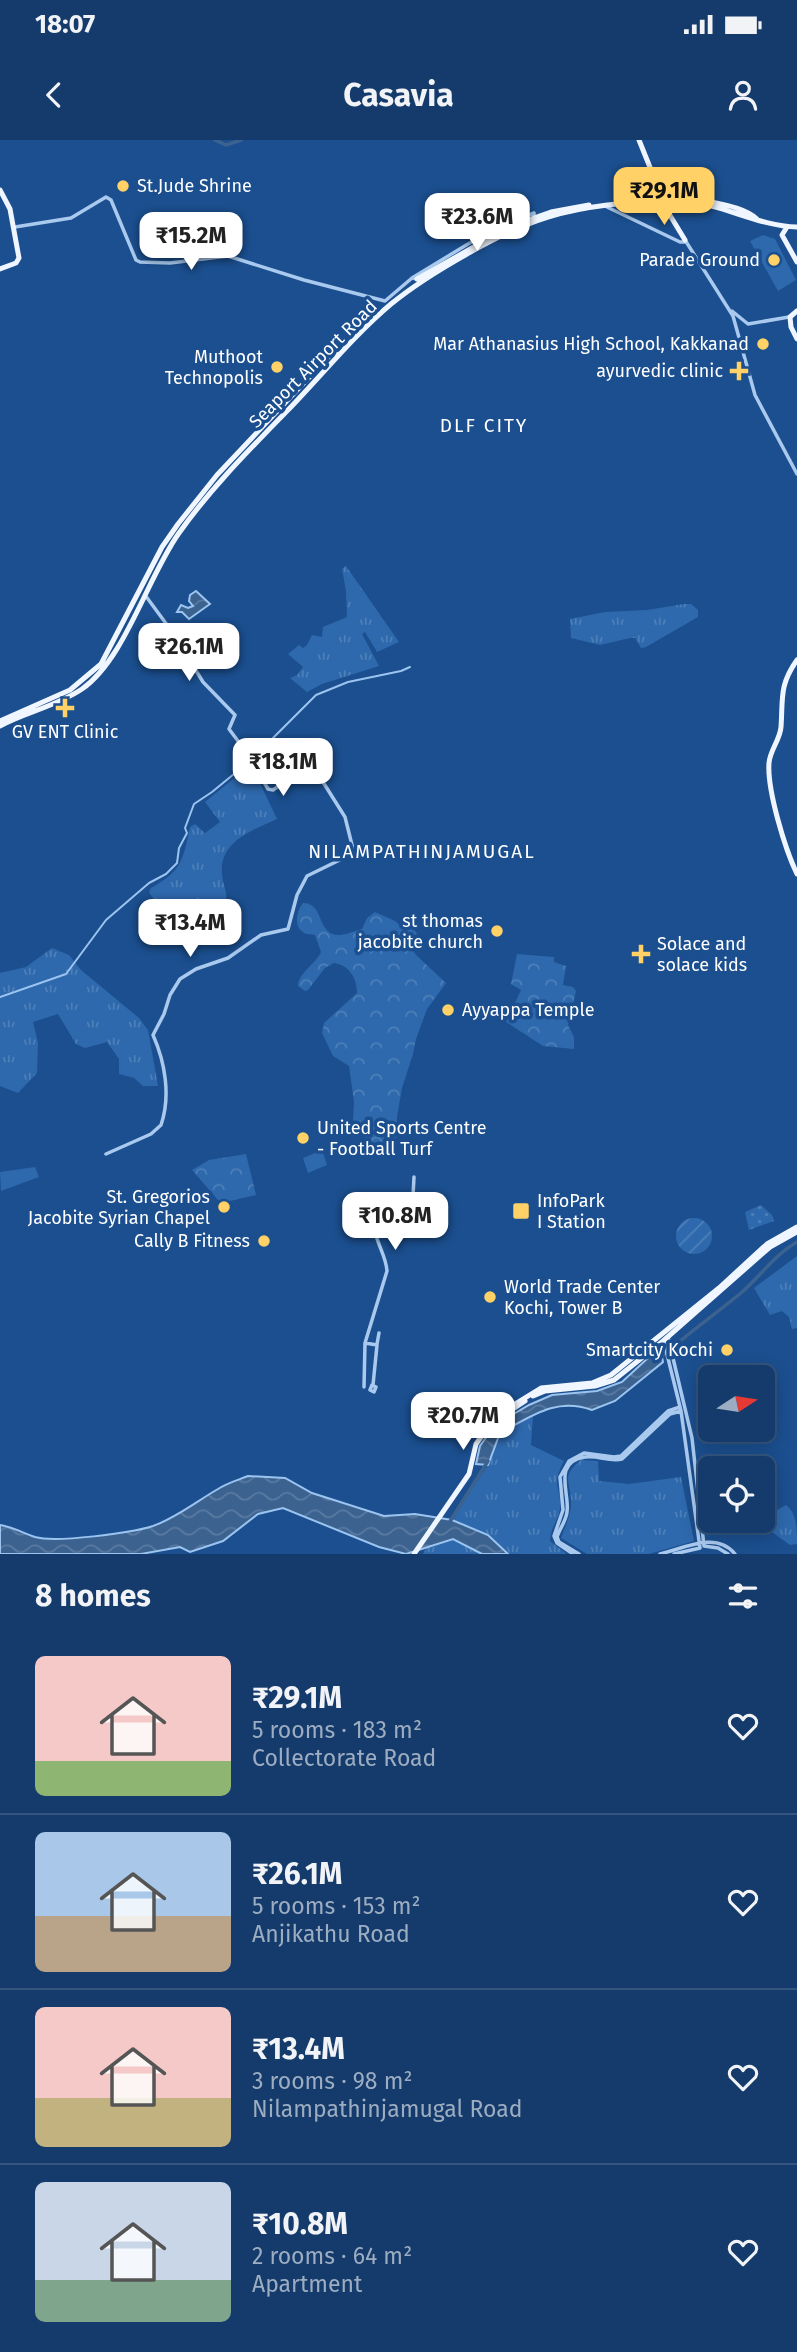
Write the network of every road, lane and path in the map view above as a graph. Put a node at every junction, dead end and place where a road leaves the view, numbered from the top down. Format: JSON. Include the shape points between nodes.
{"nodes":[{"id":1,"x":639,"y":140,"type":"edge"},
{"id":2,"x":657,"y":181,"type":"junction"},
{"id":3,"x":0,"y":190,"type":"edge"},
{"id":4,"x":649,"y":201,"type":"junction"},
{"id":5,"x":666,"y":203,"type":"junction"},
{"id":6,"x":606,"y":206,"type":"junction"},
{"id":7,"x":757,"y":219,"type":"junction"},
{"id":8,"x":15,"y":227,"type":"junction"},
{"id":9,"x":787,"y":227,"type":"junction"},
{"id":10,"x":797,"y":227,"type":"edge"},
{"id":11,"x":685,"y":241,"type":"junction"},
{"id":12,"x":797,"y":262,"type":"edge"},
{"id":13,"x":0,"y":269,"type":"edge"},
{"id":14,"x":415,"y":278,"type":"junction"},
{"id":15,"x":426,"y":279,"type":"junction"},
{"id":16,"x":728,"y":307,"type":"junction"},
{"id":17,"x":797,"y":311,"type":"edge"},
{"id":18,"x":790,"y":317,"type":"junction"},
{"id":19,"x":797,"y":339,"type":"edge"},
{"id":20,"x":341,"y":352,"type":"junction"},
{"id":21,"x":797,"y":474,"type":"edge"},
{"id":22,"x":144,"y":594,"type":"junction"},
{"id":23,"x":797,"y":660,"type":"edge"},
{"id":24,"x":795,"y":667,"type":"edge"},
{"id":25,"x":29,"y":713,"type":"junction"},
{"id":26,"x":0,"y":720,"type":"edge"},
{"id":27,"x":0,"y":726,"type":"edge"},
{"id":28,"x":797,"y":874,"type":"edge"},
{"id":29,"x":106,"y":1154,"type":"dead end"},
{"id":30,"x":414,"y":1177,"type":"dead end"},
{"id":31,"x":797,"y":1230,"type":"edge"},
{"id":32,"x":379,"y":1333,"type":"dead end"},
{"id":33,"x":666,"y":1341,"type":"junction"},
{"id":34,"x":365,"y":1343,"type":"junction"},
{"id":35,"x":377,"y":1345,"type":"junction"},
{"id":36,"x":674,"y":1376,"type":"junction"},
{"id":37,"x":680,"y":1409,"type":"junction"},
{"id":38,"x":456,"y":1496,"type":"junction"},
{"id":39,"x":702,"y":1545,"type":"junction"},
{"id":40,"x":680,"y":1552,"type":"edge"},
{"id":41,"x":416,"y":1554,"type":"edge"},
{"id":42,"x":573,"y":1554,"type":"edge"},
{"id":43,"x":579,"y":1554,"type":"edge"},
{"id":44,"x":660,"y":1554,"type":"edge"},
{"id":45,"x":728,"y":1554,"type":"edge"},
{"id":46,"x":735,"y":1554,"type":"edge"}],
"edges":[{"from":1,"to":2,"type":"main road"},
{"from":2,"to":4,"type":"main road"},
{"from":2,"to":5,"type":"main road"},
{"from":3,"to":8,"type":"main road"},
{"from":4,"to":5,"type":"main road"},
{"from":4,"to":5,"type":"main road","name":"Seaport Airport Road"},
{"from":4,"to":6,"type":"main road","name":"Seaport Airport Road"},
{"from":4,"to":14,"type":"main road","name":"Seaport Airport Road","via":[[587,206],[534,217]]},
{"from":5,"to":7,"type":"main road","name":"Seaport Airport Road","via":[[699,203]]},
{"from":5,"to":7,"type":"main road","name":"Seaport Airport Road","via":[[698,199],[727,205]]},
{"from":5,"to":11,"type":"main road"},
{"from":6,"to":11,"type":"street"},
{"from":6,"to":15,"type":"main road","name":"Seaport Airport Road","via":[[521,227]]},
{"from":7,"to":9,"type":"main road","name":"Seaport Airport Road"},
{"from":8,"to":13,"type":"main road","via":[[19,258]]},
{"from":8,"to":14,"type":"street","via":[[71,218],[106,197],[136,260],[170,263],[228,256],[385,301]]},
{"from":9,"to":10,"type":"main road","name":"Seaport Airport Road"},
{"from":9,"to":12,"type":"main road","via":[[782,235]]},
{"from":11,"to":16,"type":"street"},
{"from":14,"to":15,"type":"street"},
{"from":15,"to":20,"type":"main road","name":"Seaport Airport Road"},
{"from":16,"to":18,"type":"street","via":[[748,324]]},
{"from":16,"to":21,"type":"street","via":[[755,395]]},
{"from":17,"to":18,"type":"main road"},
{"from":18,"to":19,"type":"main road"},
{"from":20,"to":22,"type":"main road","name":"Seaport Airport Road","via":[[221,479],[167,550]]},
{"from":20,"to":25,"type":"main road","name":"Seaport Airport Road","via":[[331,354],[216,475],[169,537],[101,664],[70,690]]},
{"from":22,"to":25,"type":"main road","name":"Seaport Airport Road","via":[[99,676],[73,695]]},
{"from":22,"to":29,"type":"street","via":[[203,682],[235,715],[229,729],[268,789],[311,763],[340,808],[354,853],[307,876],[288,929],[261,935],[228,958],[180,979],[152,1035],[165,1072],[163,1121],[151,1134]]},
{"from":23,"to":24,"type":"main road"},
{"from":24,"to":28,"type":"main road","via":[[782,692],[781,730],[768,766],[778,822]]},
{"from":25,"to":26,"type":"main road"},
{"from":25,"to":27,"type":"main road","name":"Seaport Airport Road"},
{"from":30,"to":34,"type":"street","via":[[413,1196],[375,1220],[387,1271]]},
{"from":31,"to":33,"type":"main road","via":[[770,1247]]},
{"from":31,"to":38,"type":"main road","via":[[767,1244],[611,1376],[592,1383],[541,1388],[496,1416],[476,1444],[471,1470]]},
{"from":32,"to":35,"type":"street"},
{"from":33,"to":36,"type":"street"},
{"from":33,"to":38,"type":"main road","via":[[609,1382],[540,1392],[499,1419],[478,1444],[473,1471]]},
{"from":34,"to":35,"type":"street"},
{"from":34,"to":35,"type":"street","via":[[368,1389]]},
{"from":36,"to":37,"type":"street"},
{"from":36,"to":39,"type":"street","via":[[692,1438]]},
{"from":37,"to":39,"type":"street"},
{"from":37,"to":42,"type":"street","via":[[668,1412],[621,1456],[584,1453],[565,1466],[559,1481],[563,1514],[554,1536],[557,1544]]},
{"from":37,"to":43,"type":"street","via":[[626,1457],[614,1461],[584,1457],[569,1466],[564,1480],[567,1514],[557,1537]]},
{"from":38,"to":41,"type":"main road"},
{"from":39,"to":40,"type":"street"},
{"from":39,"to":45,"type":"street"},
{"from":39,"to":46,"type":"street","via":[[720,1543]]},
{"from":40,"to":44,"type":"street"}]}
